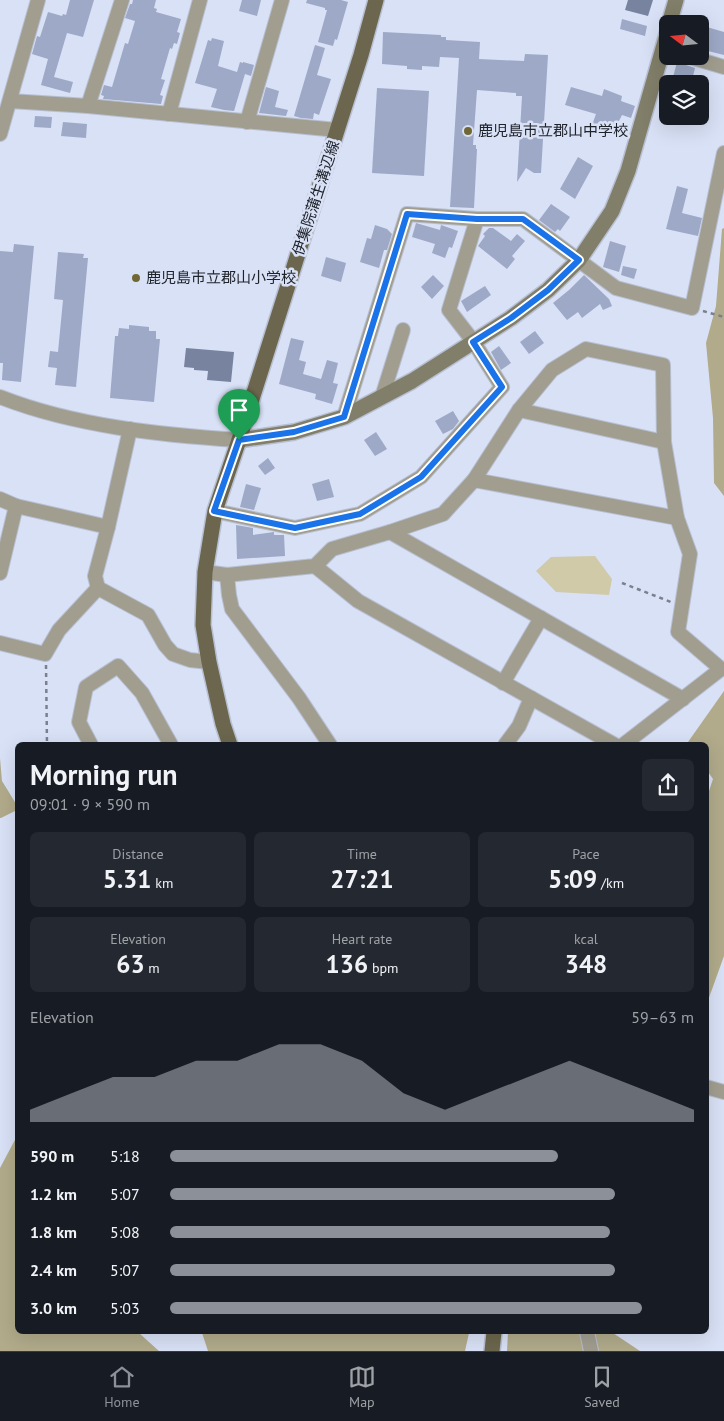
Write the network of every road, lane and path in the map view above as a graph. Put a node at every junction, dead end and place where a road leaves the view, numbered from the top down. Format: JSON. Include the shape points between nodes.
{"nodes":[{"id":1,"x":38,"y":0,"type":"edge"},
{"id":2,"x":122,"y":0,"type":"edge"},
{"id":3,"x":200,"y":0,"type":"edge"},
{"id":4,"x":282,"y":0,"type":"edge"},
{"id":5,"x":376,"y":0,"type":"edge"},
{"id":6,"x":676,"y":0,"type":"edge"},
{"id":7,"x":672,"y":15,"type":"edge"},
{"id":8,"x":709,"y":62,"type":"edge"},
{"id":9,"x":660,"y":65,"type":"edge"},
{"id":10,"x":724,"y":66,"type":"edge"},
{"id":11,"x":10,"y":101,"type":"junction"},
{"id":12,"x":88,"y":106,"type":"junction"},
{"id":13,"x":168,"y":114,"type":"junction"},
{"id":14,"x":247,"y":122,"type":"junction"},
{"id":15,"x":337,"y":130,"type":"junction"},
{"id":16,"x":0,"y":134,"type":"edge"},
{"id":17,"x":724,"y":153,"type":"edge"},
{"id":18,"x":477,"y":219,"type":"junction"},
{"id":19,"x":579,"y":260,"type":"junction"},
{"id":20,"x":692,"y":308,"type":"junction"},
{"id":21,"x":724,"y":317,"type":"edge"},
{"id":22,"x":403,"y":330,"type":"dead end"},
{"id":23,"x":473,"y":342,"type":"junction"},
{"id":24,"x":0,"y":397,"type":"edge"},
{"id":25,"x":382,"y":397,"type":"junction"},
{"id":26,"x":520,"y":410,"type":"junction"},
{"id":27,"x":344,"y":417,"type":"junction"},
{"id":28,"x":130,"y":429,"type":"junction"},
{"id":29,"x":239,"y":440,"type":"junction"},
{"id":30,"x":664,"y":442,"type":"junction"},
{"id":31,"x":474,"y":480,"type":"junction"},
{"id":32,"x":0,"y":499,"type":"edge"},
{"id":33,"x":16,"y":506,"type":"junction"},
{"id":34,"x":214,"y":511,"type":"junction"},
{"id":35,"x":677,"y":518,"type":"junction"},
{"id":36,"x":108,"y":527,"type":"junction"},
{"id":37,"x":390,"y":532,"type":"junction"},
{"id":38,"x":314,"y":566,"type":"junction"},
{"id":39,"x":205,"y":572,"type":"junction"},
{"id":40,"x":0,"y":573,"type":"edge"},
{"id":41,"x":227,"y":575,"type":"junction"},
{"id":42,"x":622,"y":583,"type":"dead end"},
{"id":43,"x":98,"y":588,"type":"junction"},
{"id":44,"x":682,"y":606,"type":"junction"},
{"id":45,"x":541,"y":618,"type":"junction"},
{"id":46,"x":0,"y":643,"type":"edge"},
{"id":47,"x":45,"y":654,"type":"junction"},
{"id":48,"x":208,"y":662,"type":"junction"},
{"id":49,"x":503,"y":683,"type":"junction"},
{"id":50,"x":531,"y":698,"type":"junction"},
{"id":51,"x":683,"y":699,"type":"junction"},
{"id":52,"x":47,"y":742,"type":"edge"},
{"id":53,"x":89,"y":742,"type":"edge"},
{"id":54,"x":169,"y":742,"type":"edge"},
{"id":55,"x":229,"y":742,"type":"edge"},
{"id":56,"x":328,"y":742,"type":"edge"},
{"id":57,"x":507,"y":742,"type":"edge"},
{"id":58,"x":610,"y":742,"type":"edge"},
{"id":59,"x":627,"y":742,"type":"edge"},
{"id":60,"x":709,"y":1088,"type":"edge"},
{"id":61,"x":724,"y":1092,"type":"edge"},
{"id":62,"x":494,"y":1334,"type":"edge"},
{"id":63,"x":587,"y":1334,"type":"edge"},
{"id":64,"x":492,"y":1351,"type":"edge"},
{"id":65,"x":591,"y":1351,"type":"edge"}],
"edges":[{"from":1,"to":11,"type":"street"},
{"from":2,"to":12,"type":"street"},
{"from":3,"to":13,"type":"street"},
{"from":4,"to":14,"type":"street"},
{"from":5,"to":15,"type":"main road","name":"伊集院蒲生溝辺線"},
{"from":6,"to":7,"type":"street"},
{"from":8,"to":10,"type":"street"},
{"from":9,"to":19,"type":"street","via":[[612,212]]},
{"from":11,"to":12,"type":"street"},
{"from":11,"to":16,"type":"street"},
{"from":12,"to":13,"type":"street"},
{"from":13,"to":14,"type":"street"},
{"from":14,"to":15,"type":"street"},
{"from":15,"to":29,"type":"main road","name":"伊集院蒲生溝辺線"},
{"from":17,"to":20,"type":"street"},
{"from":18,"to":19,"type":"street","via":[[523,219]]},
{"from":18,"to":23,"type":"street","via":[[449,310]]},
{"from":18,"to":27,"type":"street","via":[[407,214]]},
{"from":19,"to":20,"type":"street","via":[[616,288]]},
{"from":19,"to":23,"type":"street","via":[[548,290]]},
{"from":20,"to":21,"type":"path"},
{"from":22,"to":25,"type":"street"},
{"from":23,"to":25,"type":"street"},
{"from":23,"to":34,"type":"street","via":[[502,387],[421,477],[360,514],[295,528]]},
{"from":24,"to":28,"type":"street","via":[[48,413]]},
{"from":25,"to":27,"type":"street"},
{"from":26,"to":30,"type":"street"},
{"from":26,"to":30,"type":"street","via":[[552,370],[586,348],[663,365]]},
{"from":26,"to":31,"type":"street"},
{"from":27,"to":29,"type":"street","via":[[294,432]]},
{"from":28,"to":29,"type":"street"},
{"from":28,"to":36,"type":"street"},
{"from":29,"to":34,"type":"main road","name":"伊集院蒲生溝辺線"},
{"from":30,"to":35,"type":"street"},
{"from":31,"to":35,"type":"street"},
{"from":31,"to":37,"type":"street","via":[[443,514]]},
{"from":32,"to":33,"type":"street"},
{"from":33,"to":36,"type":"street"},
{"from":33,"to":40,"type":"street"},
{"from":34,"to":39,"type":"main road","name":"伊集院蒲生溝辺線"},
{"from":35,"to":44,"type":"street","via":[[690,554]]},
{"from":36,"to":43,"type":"street","via":[[95,576]]},
{"from":37,"to":38,"type":"street","via":[[332,549]]},
{"from":37,"to":45,"type":"street"},
{"from":38,"to":41,"type":"street"},
{"from":38,"to":49,"type":"street","via":[[358,601]]},
{"from":39,"to":41,"type":"street"},
{"from":39,"to":48,"type":"main road","name":"伊集院蒲生溝辺線","via":[[203,625]]},
{"from":41,"to":56,"type":"street","via":[[232,609]]},
{"from":42,"to":44,"type":"path"},
{"from":43,"to":47,"type":"street","via":[[59,630]]},
{"from":43,"to":48,"type":"street","via":[[148,615],[173,654]]},
{"from":44,"to":51,"type":"street","via":[[678,632],[721,669]]},
{"from":45,"to":49,"type":"street"},
{"from":45,"to":51,"type":"street"},
{"from":46,"to":47,"type":"street"},
{"from":47,"to":52,"type":"path"},
{"from":48,"to":55,"type":"main road","name":"伊集院蒲生溝辺線"},
{"from":49,"to":50,"type":"street"},
{"from":50,"to":57,"type":"street","via":[[519,726]]},
{"from":50,"to":58,"type":"street"},
{"from":51,"to":59,"type":"street"},
{"from":53,"to":54,"type":"street","via":[[79,722],[86,687],[118,666],[142,693]]},
{"from":60,"to":61,"type":"street"},
{"from":62,"to":64,"type":"main road"},
{"from":63,"to":65,"type":"street"}]}
